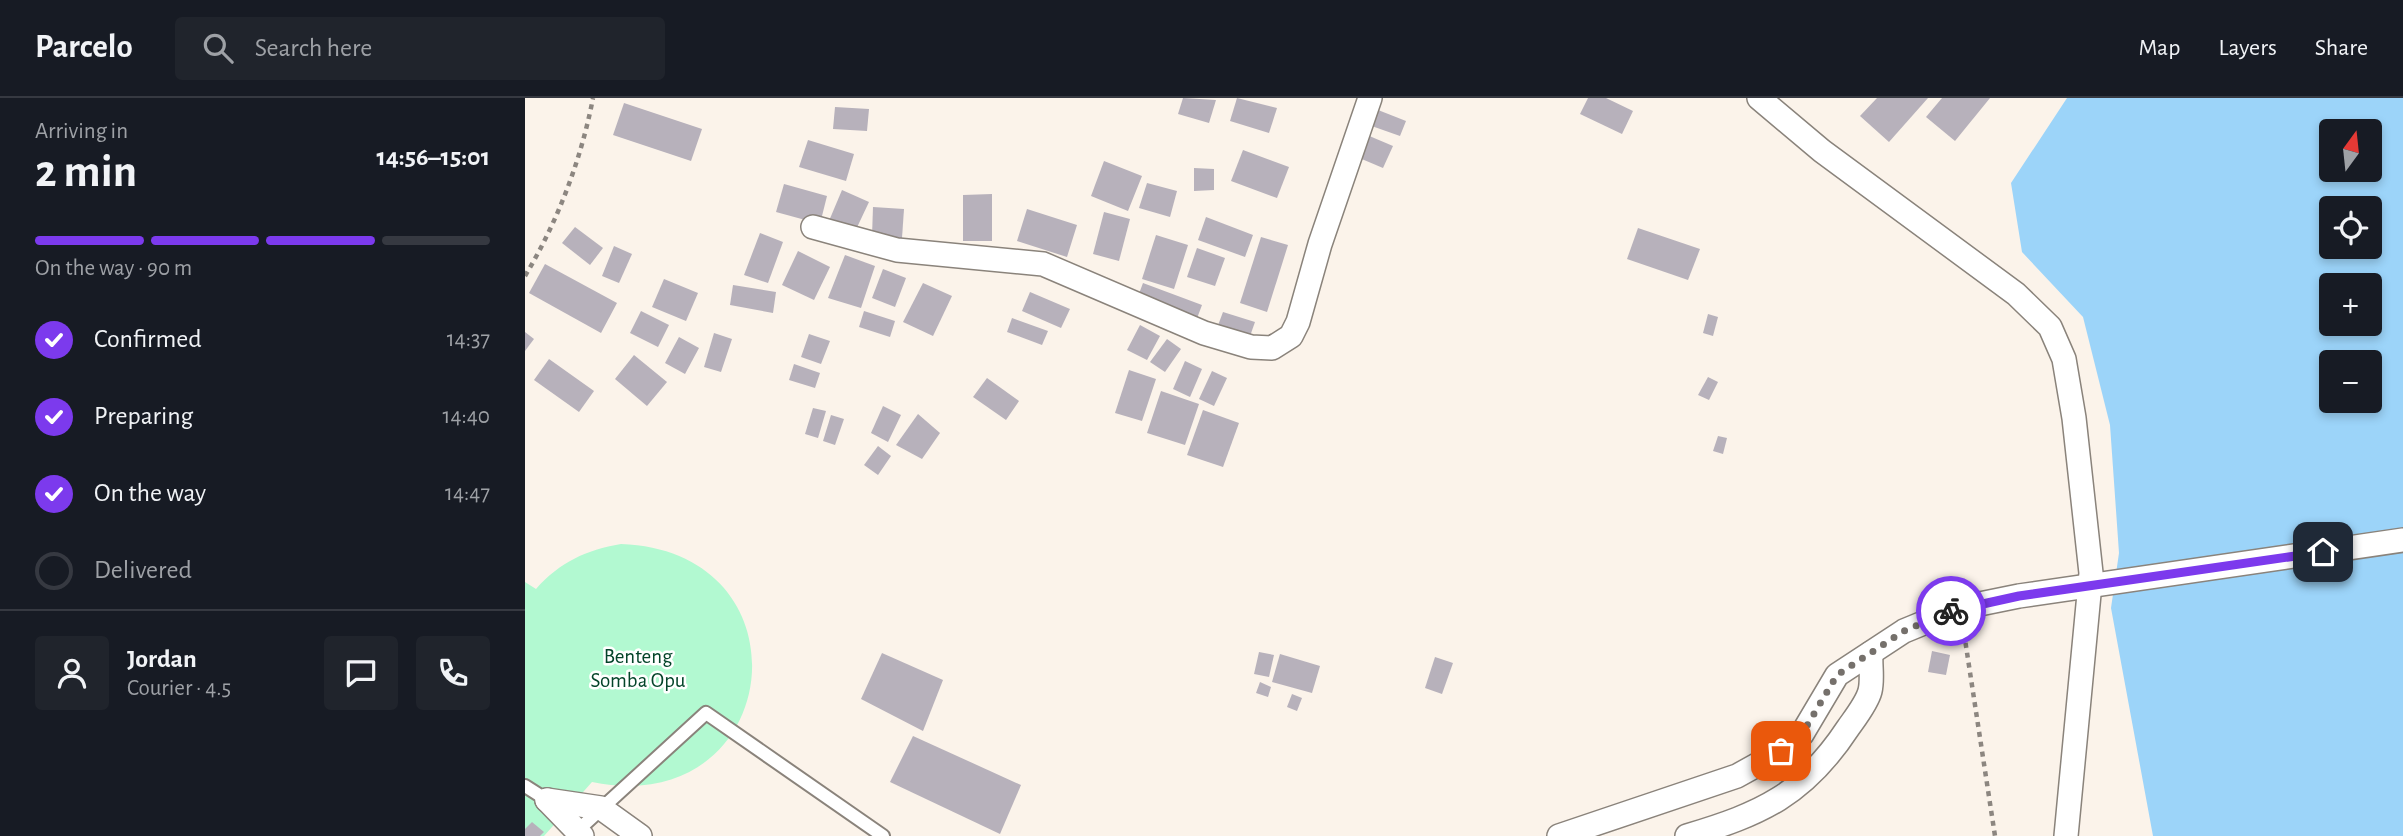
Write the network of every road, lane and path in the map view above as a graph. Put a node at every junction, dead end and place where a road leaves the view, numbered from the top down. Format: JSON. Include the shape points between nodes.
{"nodes":[{"id":1,"x":593,"y":98,"type":"edge"},
{"id":2,"x":1370,"y":98,"type":"edge"},
{"id":3,"x":1759,"y":98,"type":"edge"},
{"id":4,"x":813,"y":228,"type":"dead end"},
{"id":5,"x":525,"y":276,"type":"edge"},
{"id":6,"x":2403,"y":540,"type":"edge"},
{"id":7,"x":2101,"y":585,"type":"junction"},
{"id":8,"x":1960,"y":608,"type":"junction"},
{"id":9,"x":1871,"y":653,"type":"junction"},
{"id":10,"x":525,"y":786,"type":"edge"},
{"id":11,"x":547,"y":800,"type":"junction"},
{"id":12,"x":601,"y":808,"type":"junction"},
{"id":13,"x":579,"y":834,"type":"edge"},
{"id":14,"x":640,"y":836,"type":"edge"},
{"id":15,"x":883,"y":836,"type":"edge"},
{"id":16,"x":1559,"y":836,"type":"edge"},
{"id":17,"x":1687,"y":836,"type":"edge"},
{"id":18,"x":1995,"y":836,"type":"edge"},
{"id":19,"x":2066,"y":836,"type":"edge"}],
"edges":[{"from":1,"to":5,"type":"path","via":[[569,184]]},
{"from":2,"to":4,"type":"street","via":[[1298,322],[1290,336],[1272,348],[1251,347],[1204,333],[1043,264],[897,250]]},
{"from":3,"to":7,"type":"street","via":[[1822,151],[2016,294],[2050,327],[2070,386]]},
{"from":6,"to":7,"type":"street"},
{"from":7,"to":8,"type":"street"},
{"from":7,"to":19,"type":"street"},
{"from":8,"to":9,"type":"street","via":[[1921,622]]},
{"from":8,"to":18,"type":"path"},
{"from":9,"to":16,"type":"street","via":[[1837,675],[1802,734],[1781,751],[1737,776]]},
{"from":9,"to":17,"type":"street","via":[[1870,691],[1817,769],[1765,810]]},
{"from":10,"to":11,"type":"lane"},
{"from":11,"to":12,"type":"street"},
{"from":11,"to":13,"type":"street"},
{"from":12,"to":13,"type":"lane"},
{"from":12,"to":14,"type":"street"},
{"from":12,"to":15,"type":"lane","via":[[706,713]]}]}
